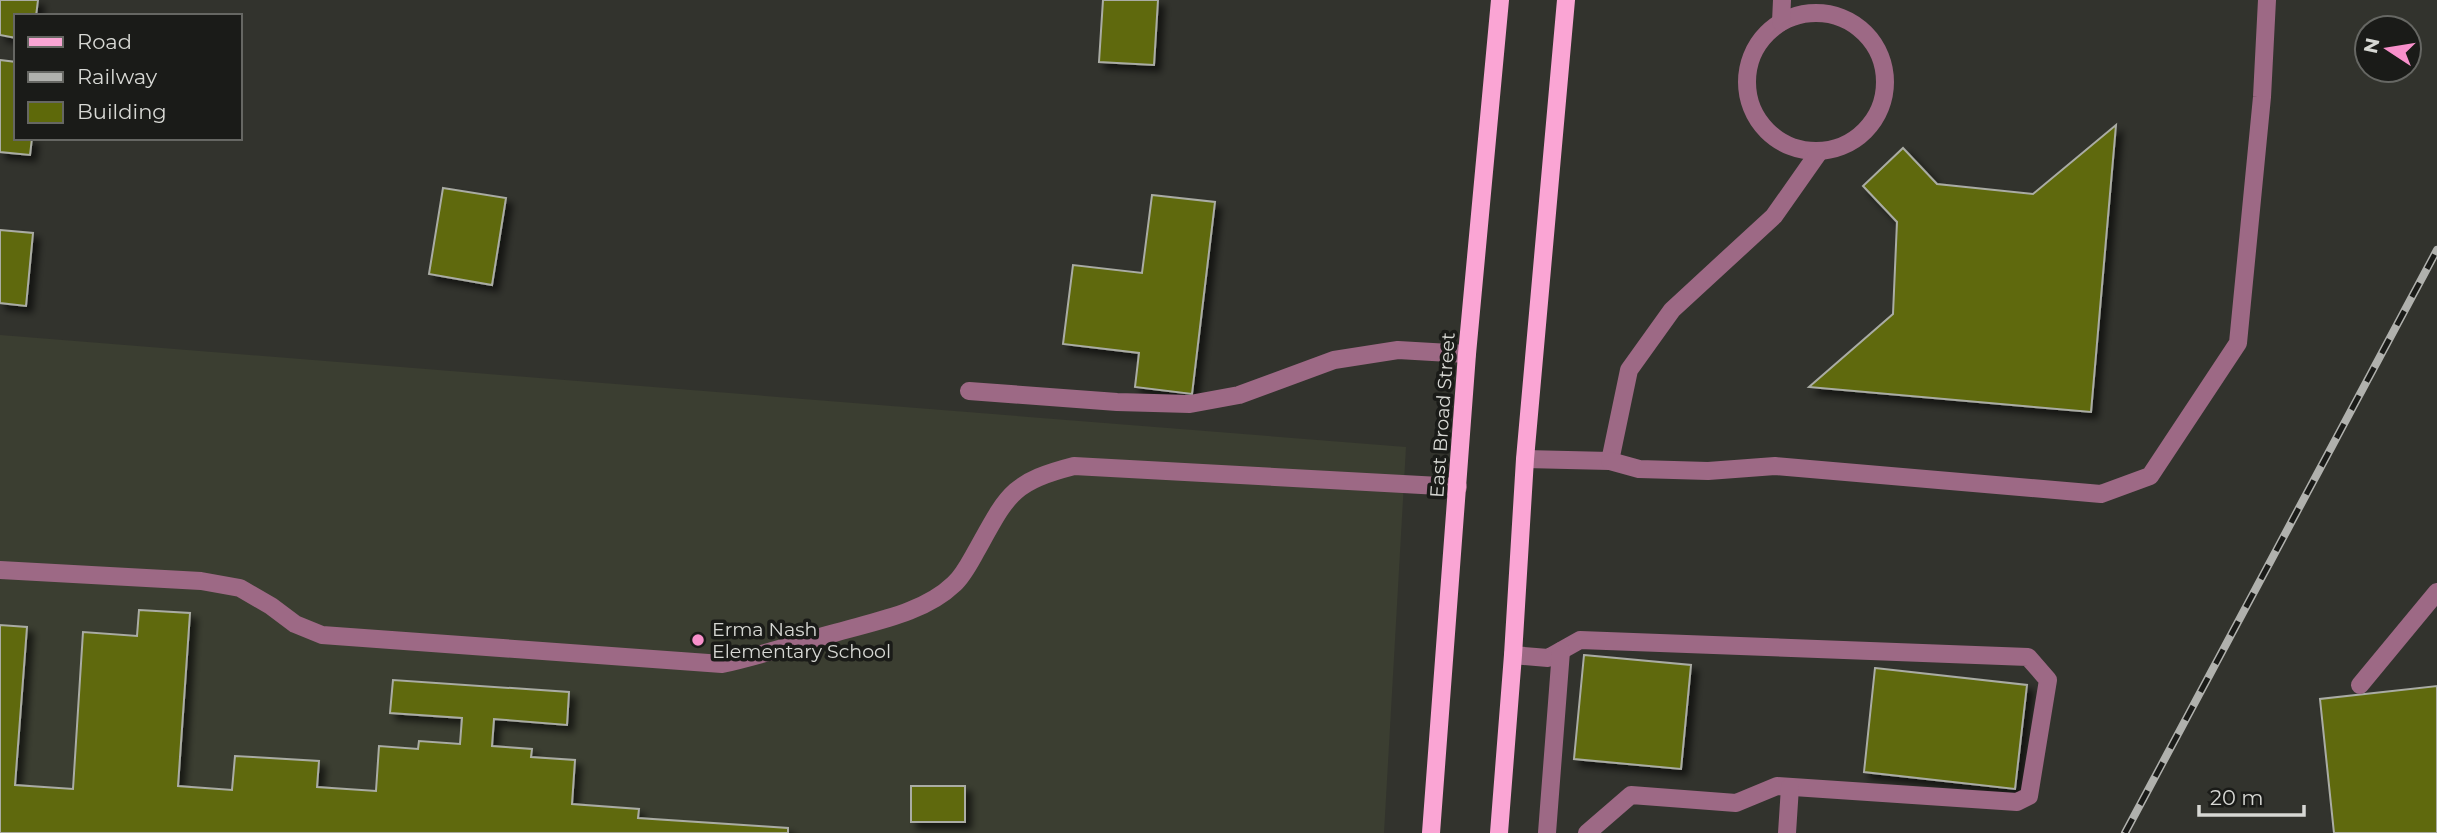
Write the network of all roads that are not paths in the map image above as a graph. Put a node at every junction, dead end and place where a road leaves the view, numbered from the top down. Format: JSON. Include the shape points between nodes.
{"nodes":[{"id":1,"x":1500,"y":0,"type":"edge"},
{"id":2,"x":1566,"y":0,"type":"edge"},
{"id":3,"x":1782,"y":0,"type":"edge"},
{"id":4,"x":2267,"y":0,"type":"edge"},
{"id":5,"x":1781,"y":22,"type":"junction"},
{"id":6,"x":1819,"y":152,"type":"junction"},
{"id":7,"x":1467,"y":354,"type":"junction"},
{"id":8,"x":969,"y":391,"type":"dead end"},
{"id":9,"x":1525,"y":459,"type":"junction"},
{"id":10,"x":1609,"y":460,"type":"junction"},
{"id":11,"x":1458,"y":487,"type":"junction"},
{"id":12,"x":0,"y":570,"type":"edge"},
{"id":13,"x":2437,"y":592,"type":"edge"},
{"id":14,"x":1561,"y":651,"type":"junction"},
{"id":15,"x":1513,"y":655,"type":"junction"},
{"id":16,"x":2360,"y":685,"type":"dead end"},
{"id":17,"x":1790,"y":787,"type":"junction"},
{"id":18,"x":1431,"y":833,"type":"edge"},
{"id":19,"x":1499,"y":833,"type":"edge"},
{"id":20,"x":1547,"y":833,"type":"edge"},
{"id":21,"x":1587,"y":833,"type":"edge"},
{"id":22,"x":1787,"y":833,"type":"edge"}],
"edges":[{"from":1,"to":7,"type":"main road","name":"East Broad Street"},
{"from":2,"to":9,"type":"main road"},
{"from":3,"to":5,"type":"lane"},
{"from":4,"to":10,"type":"lane","via":[[2238,343],[2150,476],[2101,494],[1774,466],[1708,471],[1639,469]]},
{"from":5,"to":6,"type":"lane","via":[[1763,37],[1751,57],[1746,79],[1749,102],[1759,123],[1776,139],[1796,149]]},
{"from":5,"to":6,"type":"lane","via":[[1802,14],[1825,13],[1866,33],[1879,52],[1885,97],[1876,118],[1861,136]]},
{"from":6,"to":10,"type":"lane","via":[[1774,216],[1672,310],[1629,370]]},
{"from":7,"to":8,"type":"lane","via":[[1398,349],[1334,360],[1239,395],[1190,404]]},
{"from":7,"to":11,"type":"main road","name":"East Broad Street"},
{"from":9,"to":10,"type":"lane"},
{"from":9,"to":15,"type":"main road"},
{"from":11,"to":12,"type":"lane","via":[[1074,466],[1022,484],[1005,500],[955,584],[936,597],[907,611],[722,664],[322,635],[295,624],[240,588],[201,581]]},
{"from":11,"to":18,"type":"main road","name":"East Broad Street"},
{"from":13,"to":16,"type":"lane"},
{"from":14,"to":15,"type":"lane","via":[[1548,658]]},
{"from":14,"to":17,"type":"lane","via":[[1580,640],[2028,657],[2048,680],[2029,796],[2017,802]]},
{"from":14,"to":20,"type":"lane"},
{"from":15,"to":19,"type":"main road"},
{"from":17,"to":21,"type":"lane","via":[[1777,786],[1736,803],[1631,794]]},
{"from":17,"to":22,"type":"lane"}]}
